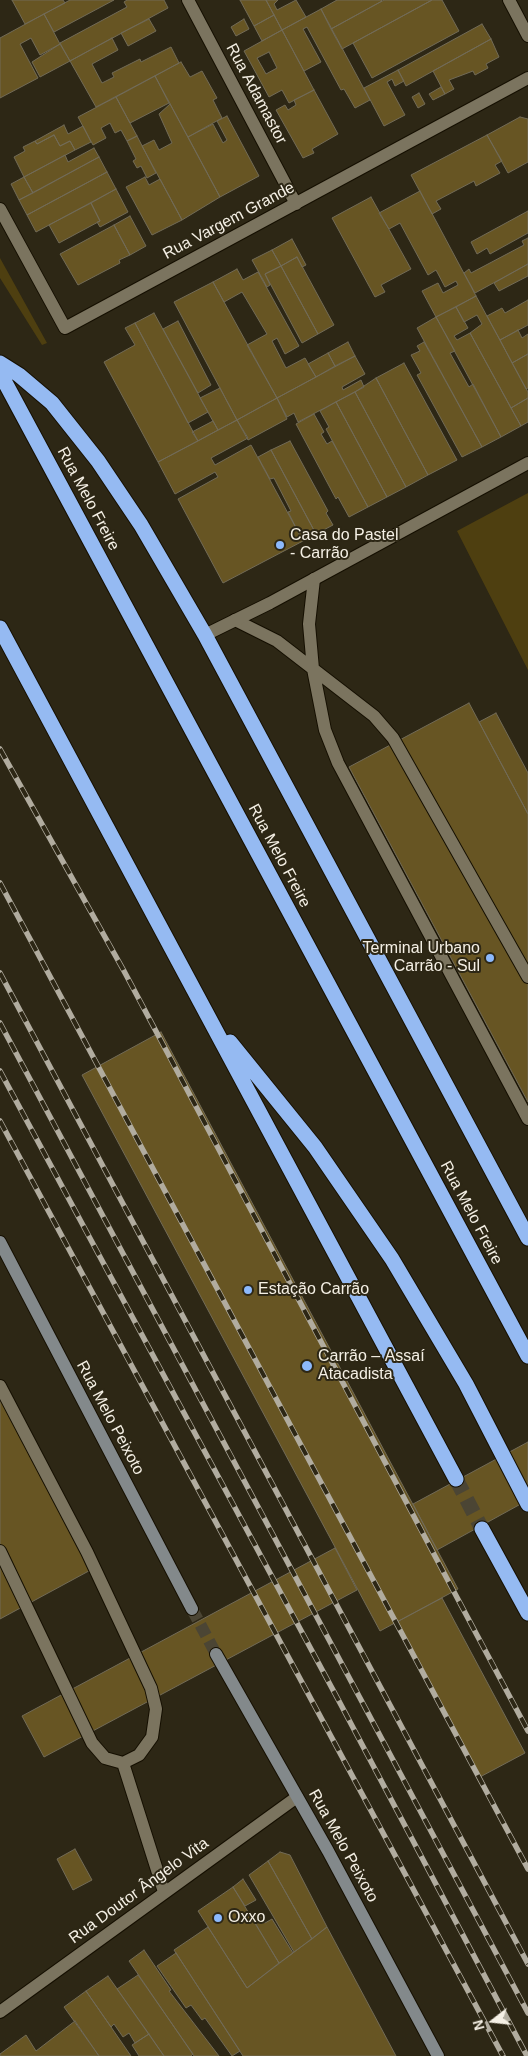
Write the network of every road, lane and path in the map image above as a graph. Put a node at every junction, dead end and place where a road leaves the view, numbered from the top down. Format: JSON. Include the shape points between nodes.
{"nodes":[{"id":1,"x":188,"y":0,"type":"edge"},
{"id":2,"x":509,"y":0,"type":"edge"},
{"id":3,"x":528,"y":36,"type":"edge"},
{"id":4,"x":528,"y":78,"type":"edge"},
{"id":5,"x":296,"y":204,"type":"junction"},
{"id":6,"x":0,"y":209,"type":"edge"},
{"id":7,"x":0,"y":364,"type":"edge"},
{"id":8,"x":0,"y":373,"type":"edge"},
{"id":9,"x":528,"y":463,"type":"edge"},
{"id":10,"x":314,"y":578,"type":"junction"},
{"id":11,"x":235,"y":620,"type":"junction"},
{"id":12,"x":0,"y":628,"type":"edge"},
{"id":13,"x":205,"y":635,"type":"junction"},
{"id":14,"x":314,"y":669,"type":"junction"},
{"id":15,"x":528,"y":976,"type":"edge"},
{"id":16,"x":208,"y":1016,"type":"junction"},
{"id":17,"x":528,"y":1119,"type":"edge"},
{"id":18,"x":528,"y":1238,"type":"edge"},
{"id":19,"x":0,"y":1242,"type":"edge"},
{"id":20,"x":528,"y":1356,"type":"edge"},
{"id":21,"x":0,"y":1386,"type":"edge"},
{"id":22,"x":456,"y":1479,"type":"tunnel mouth"},
{"id":23,"x":528,"y":1504,"type":"edge"},
{"id":24,"x":482,"y":1529,"type":"tunnel mouth"},
{"id":25,"x":0,"y":1551,"type":"edge"},
{"id":26,"x":192,"y":1609,"type":"tunnel mouth"},
{"id":27,"x":528,"y":1613,"type":"edge"},
{"id":28,"x":216,"y":1654,"type":"tunnel mouth"},
{"id":29,"x":123,"y":1763,"type":"junction"},
{"id":30,"x":297,"y":1796,"type":"junction"},
{"id":31,"x":164,"y":1892,"type":"junction"},
{"id":32,"x":0,"y":2012,"type":"edge"},
{"id":33,"x":438,"y":2056,"type":"edge"}],
"edges":[{"from":1,"to":5,"type":"street","name":"Rua Adamastor"},
{"from":2,"to":3,"type":"street"},
{"from":4,"to":5,"type":"street","name":"Rua Vargem Grande"},
{"from":5,"to":6,"type":"street","name":"Rua Vargem Grande","via":[[65,328]]},
{"from":7,"to":13,"type":"highway","via":[[19,375],[52,403],[98,461],[141,525]]},
{"from":8,"to":20,"type":"highway","name":"Rua Melo Freire"},
{"from":9,"to":10,"type":"street"},
{"from":10,"to":11,"type":"street"},
{"from":10,"to":14,"type":"street","via":[[309,624]]},
{"from":11,"to":13,"type":"street"},
{"from":11,"to":14,"type":"street","via":[[277,642]]},
{"from":12,"to":16,"type":"highway"},
{"from":13,"to":18,"type":"highway"},
{"from":14,"to":15,"type":"street","via":[[374,716],[393,738]]},
{"from":14,"to":17,"type":"street","via":[[325,730],[338,763]]},
{"from":16,"to":22,"type":"highway"},
{"from":16,"to":23,"type":"highway","via":[[315,1146],[392,1259],[466,1384]]},
{"from":19,"to":26,"type":"main road","name":"Rua Melo Peixoto"},
{"from":21,"to":29,"type":"street","via":[[87,1552],[151,1688],[156,1709],[152,1737],[139,1755]]},
{"from":24,"to":27,"type":"highway"},
{"from":25,"to":29,"type":"street","via":[[92,1743],[105,1758]]},
{"from":28,"to":30,"type":"main road","name":"Rua Melo Peixoto"},
{"from":29,"to":31,"type":"street"},
{"from":30,"to":31,"type":"street","name":"Rua Doutor Ângelo Vita"},
{"from":30,"to":33,"type":"main road","name":"Rua Melo Peixoto"},
{"from":31,"to":32,"type":"street","name":"Rua Doutor Ângelo Vita"}]}
